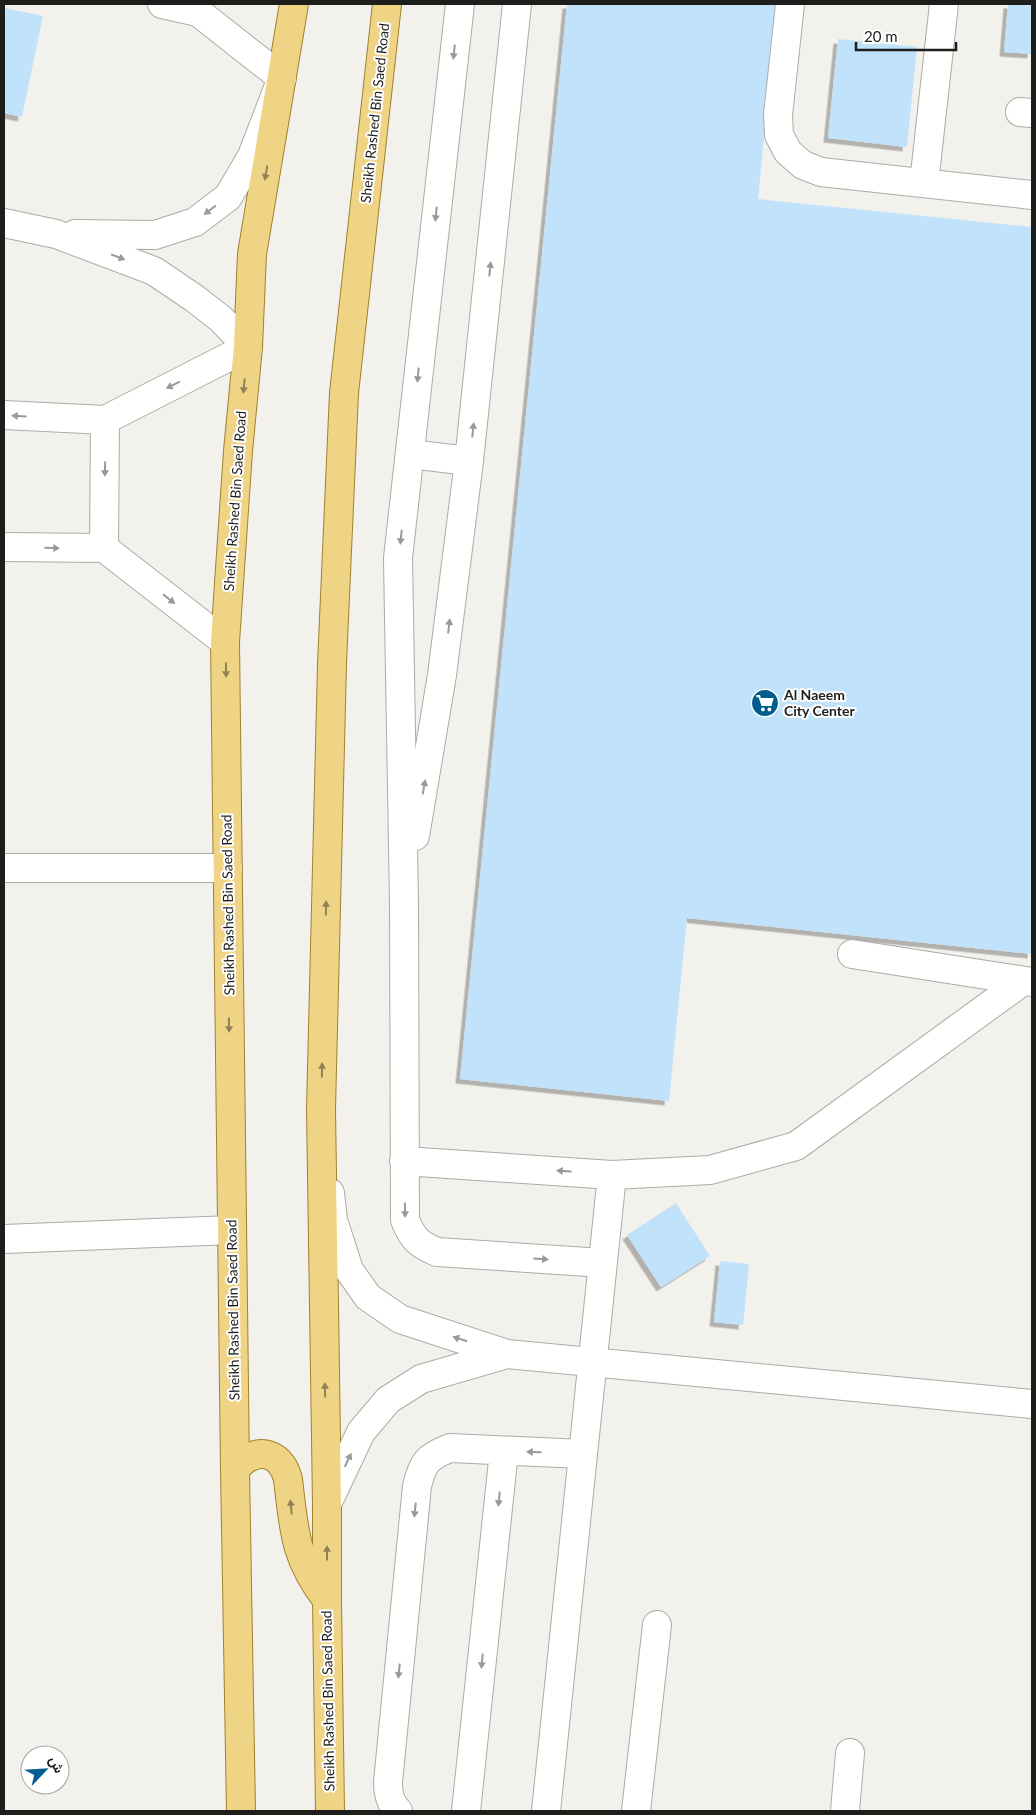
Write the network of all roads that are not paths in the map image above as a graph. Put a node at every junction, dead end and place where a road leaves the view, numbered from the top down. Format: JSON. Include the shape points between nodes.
{"nodes":[{"id":1,"x":162,"y":4,"type":"edge"},
{"id":2,"x":281,"y":4,"type":"edge"},
{"id":3,"x":294,"y":4,"type":"edge"},
{"id":4,"x":386,"y":4,"type":"edge"},
{"id":5,"x":460,"y":4,"type":"edge"},
{"id":6,"x":518,"y":4,"type":"edge"},
{"id":7,"x":790,"y":4,"type":"edge"},
{"id":8,"x":944,"y":4,"type":"edge"},
{"id":9,"x":195,"y":8,"type":"edge"},
{"id":10,"x":282,"y":78,"type":"junction"},
{"id":11,"x":924,"y":183,"type":"junction"},
{"id":12,"x":1032,"y":195,"type":"edge"},
{"id":13,"x":4,"y":223,"type":"edge"},
{"id":14,"x":56,"y":234,"type":"junction"},
{"id":15,"x":248,"y":347,"type":"junction"},
{"id":16,"x":4,"y":415,"type":"edge"},
{"id":17,"x":105,"y":420,"type":"junction"},
{"id":18,"x":410,"y":454,"type":"junction"},
{"id":19,"x":469,"y":461,"type":"junction"},
{"id":20,"x":4,"y":547,"type":"edge"},
{"id":21,"x":104,"y":548,"type":"junction"},
{"id":22,"x":225,"y":642,"type":"junction"},
{"id":23,"x":4,"y":868,"type":"edge"},
{"id":24,"x":228,"y":868,"type":"junction"},
{"id":25,"x":404,"y":904,"type":"junction"},
{"id":26,"x":852,"y":954,"type":"dead end"},
{"id":27,"x":1028,"y":982,"type":"edge"},
{"id":28,"x":321,"y":1109,"type":"junction"},
{"id":29,"x":404,"y":1161,"type":"junction"},
{"id":30,"x":612,"y":1174,"type":"junction"},
{"id":31,"x":232,"y":1230,"type":"junction"},
{"id":32,"x":4,"y":1239,"type":"edge"},
{"id":33,"x":603,"y":1263,"type":"junction"},
{"id":34,"x":507,"y":1354,"type":"junction"},
{"id":35,"x":593,"y":1362,"type":"junction"},
{"id":36,"x":1032,"y":1404,"type":"edge"},
{"id":37,"x":504,"y":1451,"type":"junction"},
{"id":38,"x":583,"y":1454,"type":"junction"},
{"id":39,"x":235,"y":1470,"type":"junction"},
{"id":40,"x":327,"y":1504,"type":"junction"},
{"id":41,"x":327,"y":1600,"type":"junction"},
{"id":42,"x":657,"y":1625,"type":"dead end"},
{"id":43,"x":850,"y":1753,"type":"dead end"},
{"id":44,"x":333,"y":1803,"type":"edge"},
{"id":45,"x":241,"y":1811,"type":"edge"},
{"id":46,"x":398,"y":1811,"type":"edge"},
{"id":47,"x":466,"y":1811,"type":"edge"},
{"id":48,"x":546,"y":1811,"type":"edge"},
{"id":49,"x":636,"y":1811,"type":"edge"},
{"id":50,"x":845,"y":1811,"type":"edge"}],
"edges":[{"from":1,"to":9,"type":"street"},
{"from":2,"to":10,"type":"main road"},
{"from":3,"to":10,"type":"main road","name":"Sheikh Rashed Bin Saed Road"},
{"from":28,"to":4,"type":"main road","name":"Sheikh Rashed Bin Saed Road","one_way":true,"via":[[332,664],[344,394]]},
{"from":5,"to":18,"type":"street","one_way":true},
{"from":19,"to":6,"type":"street","one_way":true},
{"from":7,"to":11,"type":"street","via":[[778,115],[779,135],[788,152],[803,165],[821,172]]},
{"from":8,"to":11,"type":"street"},
{"from":9,"to":10,"type":"street"},
{"from":10,"to":14,"type":"street","one_way":true,"via":[[252,156],[228,197],[195,222],[155,235]]},
{"from":10,"to":15,"type":"main road","name":"Sheikh Rashed Bin Saed Road","one_way":true,"via":[[252,254]]},
{"from":11,"to":12,"type":"street"},
{"from":13,"to":14,"type":"street"},
{"from":14,"to":15,"type":"street","one_way":true,"via":[[154,271],[221,319]]},
{"from":15,"to":17,"type":"street","one_way":true},
{"from":15,"to":22,"type":"main road","name":"Sheikh Rashed Bin Saed Road","one_way":true},
{"from":17,"to":16,"type":"street","one_way":true},
{"from":17,"to":21,"type":"street","one_way":true},
{"from":18,"to":19,"type":"street"},
{"from":18,"to":25,"type":"street","one_way":true,"via":[[398,558]]},
{"from":25,"to":19,"type":"street","one_way":true,"via":[[442,675]]},
{"from":20,"to":21,"type":"street","one_way":true},
{"from":21,"to":22,"type":"street","one_way":true},
{"from":22,"to":24,"type":"main road","name":"Sheikh Rashed Bin Saed Road","one_way":true},
{"from":23,"to":24,"type":"street"},
{"from":24,"to":31,"type":"main road","name":"Sheikh Rashed Bin Saed Road","one_way":true},
{"from":25,"to":29,"type":"street"},
{"from":26,"to":27,"type":"street"},
{"from":27,"to":30,"type":"street","via":[[796,1146],[710,1170]]},
{"from":34,"to":28,"type":"street","one_way":true,"via":[[400,1319],[368,1297],[350,1270],[333,1220]]},
{"from":40,"to":28,"type":"main road","name":"Sheikh Rashed Bin Saed Road","one_way":true},
{"from":30,"to":29,"type":"street","one_way":true},
{"from":29,"to":33,"type":"street","one_way":true,"via":[[405,1220],[422,1246],[438,1252]]},
{"from":30,"to":33,"type":"street"},
{"from":31,"to":32,"type":"street"},
{"from":31,"to":39,"type":"main road","name":"Sheikh Rashed Bin Saed Road"},
{"from":33,"to":35,"type":"street"},
{"from":34,"to":35,"type":"street"},
{"from":40,"to":34,"type":"street","one_way":true,"via":[[361,1432],[388,1400],[421,1379]]},
{"from":35,"to":36,"type":"street"},
{"from":35,"to":38,"type":"street"},
{"from":38,"to":37,"type":"street","one_way":true},
{"from":37,"to":46,"type":"street","one_way":true,"via":[[450,1448],[435,1454],[422,1467],[417,1486],[388,1782],[388,1795]]},
{"from":37,"to":47,"type":"street","one_way":true},
{"from":38,"to":48,"type":"street"},
{"from":41,"to":39,"type":"main road","one_way":true,"via":[[314,1584],[297,1545],[288,1479],[279,1460],[270,1455],[250,1456]]},
{"from":39,"to":45,"type":"main road","name":"Sheikh Rashed Bin Saed Road"},
{"from":41,"to":40,"type":"main road","name":"Sheikh Rashed Bin Saed Road","one_way":true},
{"from":41,"to":44,"type":"main road","name":"Sheikh Rashed Bin Saed Road"},
{"from":42,"to":49,"type":"street"},
{"from":43,"to":50,"type":"street"}]}
